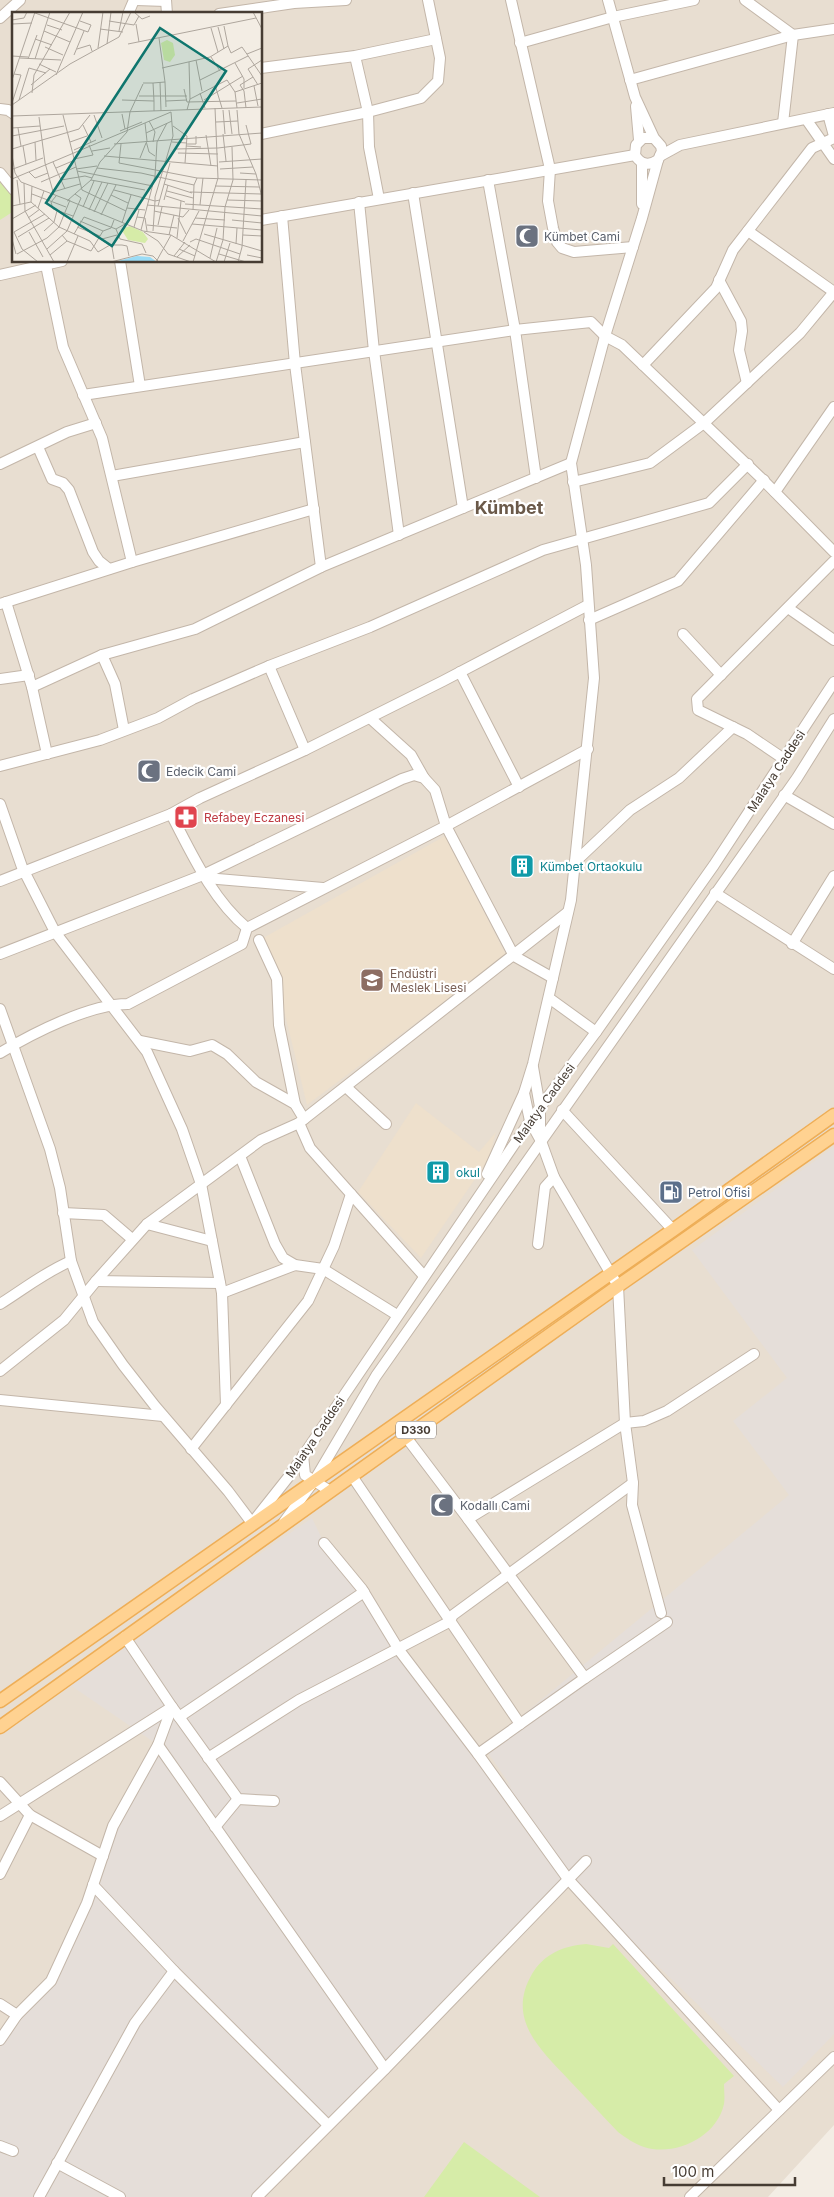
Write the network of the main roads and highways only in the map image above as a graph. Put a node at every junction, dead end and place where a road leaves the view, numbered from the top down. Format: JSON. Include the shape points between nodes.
{"nodes":[{"id":1,"x":834,"y":1115,"type":"edge"},
{"id":2,"x":834,"y":1135,"type":"edge"},
{"id":3,"x":0,"y":1701,"type":"edge"},
{"id":4,"x":0,"y":1727,"type":"edge"}],
"edges":[{"from":1,"to":3,"type":"main road","number":"D330"},
{"from":2,"to":4,"type":"main road","number":"D330"}]}
